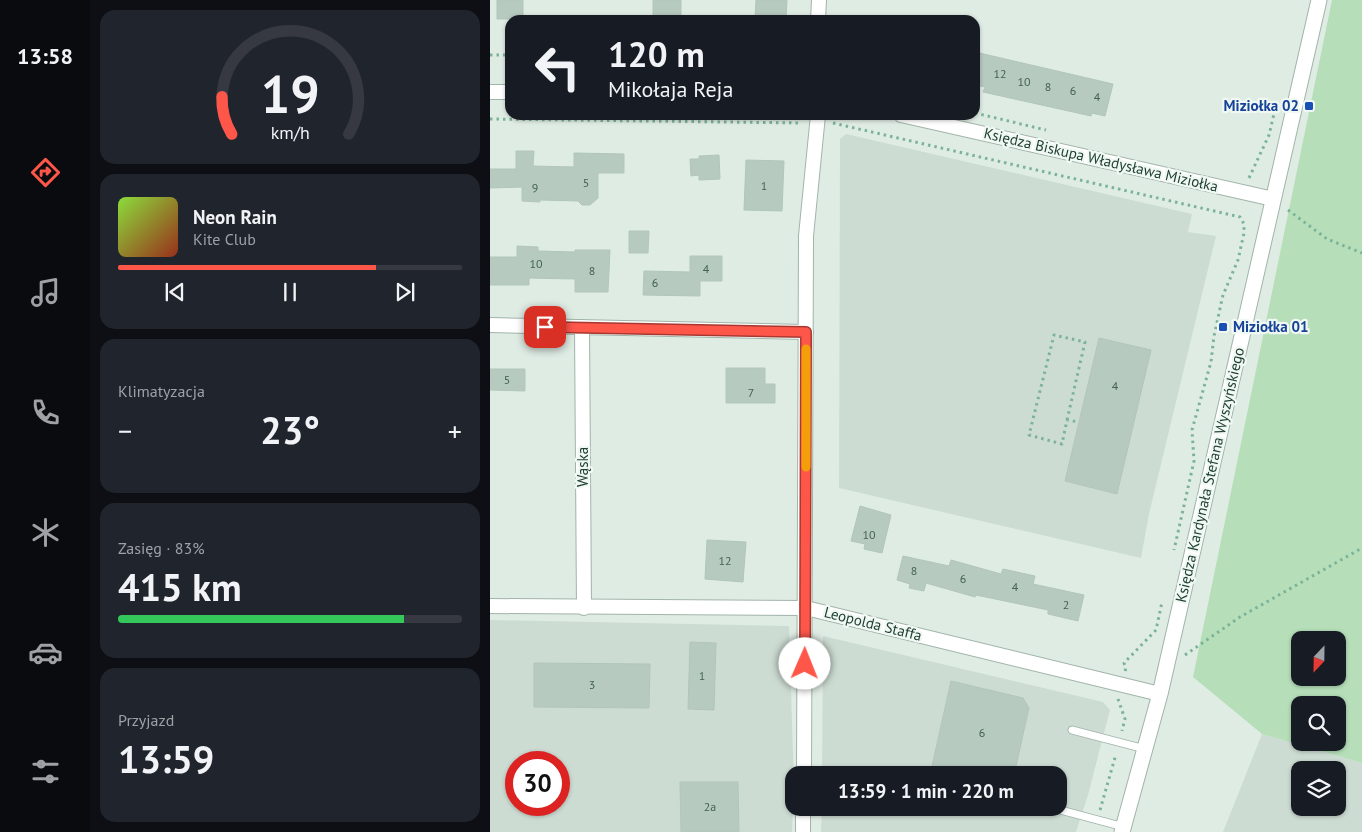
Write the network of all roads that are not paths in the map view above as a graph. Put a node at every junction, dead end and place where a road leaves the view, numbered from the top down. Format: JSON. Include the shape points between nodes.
{"nodes":[{"id":1,"x":818,"y":0,"type":"edge"},
{"id":2,"x":1319,"y":0,"type":"edge"},
{"id":3,"x":818,"y":15,"type":"edge"},
{"id":4,"x":490,"y":92,"type":"edge"},
{"id":5,"x":505,"y":92,"type":"edge"},
{"id":6,"x":818,"y":120,"type":"edge"},
{"id":7,"x":923,"y":120,"type":"edge"},
{"id":8,"x":1273,"y":200,"type":"junction"},
{"id":9,"x":490,"y":325,"type":"edge"},
{"id":10,"x":582,"y":327,"type":"junction"},
{"id":11,"x":806,"y":332,"type":"junction"},
{"id":12,"x":490,"y":606,"type":"edge"},
{"id":13,"x":584,"y":608,"type":"junction"},
{"id":14,"x":806,"y":608,"type":"junction"},
{"id":15,"x":1160,"y":694,"type":"junction"},
{"id":16,"x":1072,"y":730,"type":"dead end"},
{"id":17,"x":1146,"y":749,"type":"junction"},
{"id":18,"x":804,"y":766,"type":"edge"},
{"id":19,"x":1067,"y":812,"type":"edge"},
{"id":20,"x":803,"y":816,"type":"edge"},
{"id":21,"x":1123,"y":830,"type":"edge"},
{"id":22,"x":803,"y":832,"type":"edge"}],
"edges":[{"from":1,"to":3,"type":"street"},
{"from":2,"to":8,"type":"street","name":"Księdza Kardynała Stefana Wyszyńskiego"},
{"from":4,"to":5,"type":"street"},
{"from":6,"to":11,"type":"street","via":[[806,236]]},
{"from":7,"to":8,"type":"street","name":"Księdza Biskupa Władysława Miziołka"},
{"from":8,"to":15,"type":"street","name":"Księdza Kardynała Stefana Wyszyńskiego"},
{"from":9,"to":10,"type":"street"},
{"from":10,"to":11,"type":"street"},
{"from":10,"to":13,"type":"street","name":"Wąska"},
{"from":11,"to":14,"type":"street"},
{"from":12,"to":13,"type":"street","name":"Leopolda Staffa"},
{"from":13,"to":14,"type":"street","name":"Leopolda Staffa"},
{"from":14,"to":15,"type":"street","name":"Leopolda Staffa"},
{"from":14,"to":18,"type":"street"},
{"from":15,"to":17,"type":"street","name":"Księdza Kardynała Stefana Wyszyńskiego"},
{"from":16,"to":17,"type":"lane"},
{"from":17,"to":21,"type":"street","name":"Księdza Kardynała Stefana Wyszyńskiego"},
{"from":19,"to":21,"type":"lane"},
{"from":20,"to":22,"type":"street"}]}
